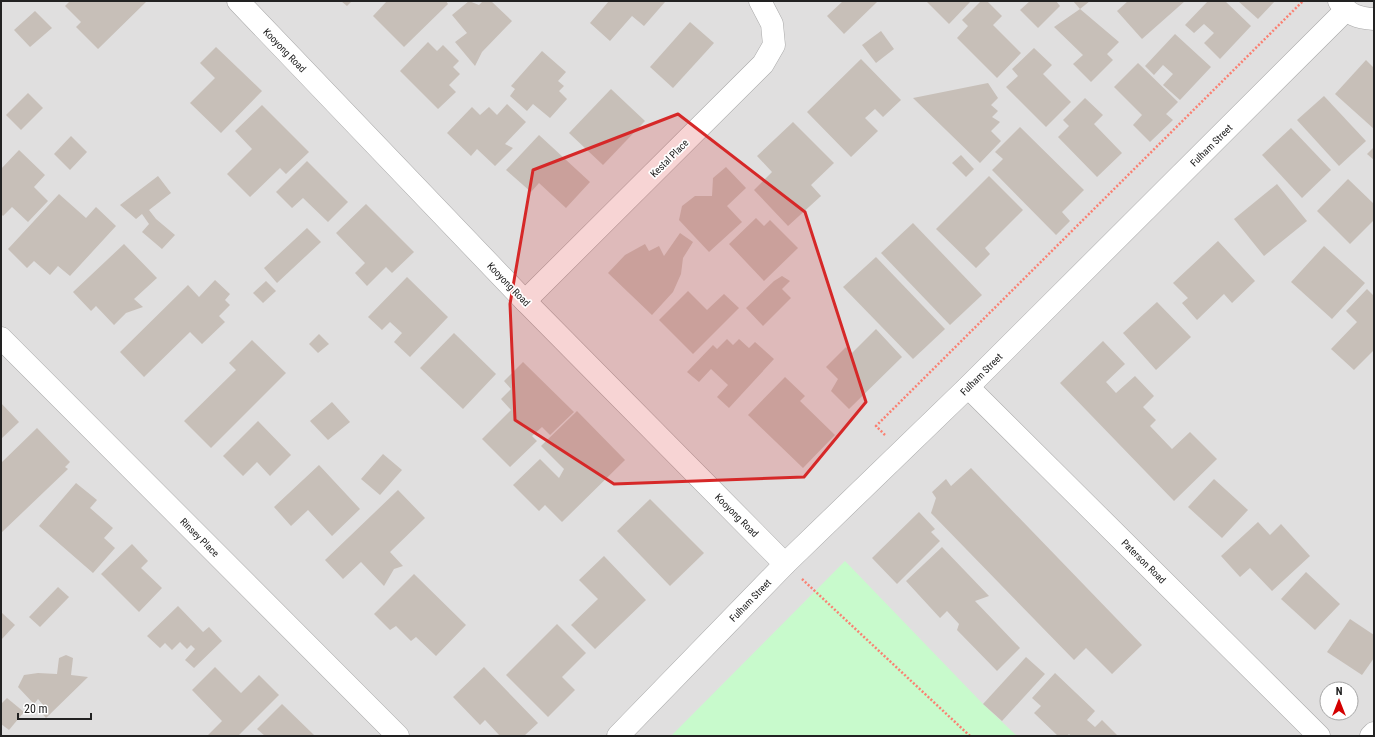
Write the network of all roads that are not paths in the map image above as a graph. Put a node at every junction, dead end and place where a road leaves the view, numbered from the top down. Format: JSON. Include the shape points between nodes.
{"nodes":[{"id":1,"x":238,"y":1,"type":"edge"},
{"id":2,"x":760,"y":1,"type":"edge"},
{"id":3,"x":1342,"y":6,"type":"edge"},
{"id":4,"x":1374,"y":19,"type":"edge"},
{"id":5,"x":525,"y":301,"type":"junction"},
{"id":6,"x":1,"y":338,"type":"edge"},
{"id":7,"x":968,"y":387,"type":"junction"},
{"id":8,"x":785,"y":564,"type":"junction"},
{"id":9,"x":1374,"y":734,"type":"edge"},
{"id":10,"x":398,"y":736,"type":"edge"},
{"id":11,"x":618,"y":736,"type":"edge"},
{"id":12,"x":1319,"y":736,"type":"edge"},
{"id":13,"x":1371,"y":736,"type":"edge"}],
"edges":[{"from":1,"to":5,"type":"street","name":"Kooyong Road"},
{"from":2,"to":5,"type":"street","name":"Kestal Place","via":[[772,24],[774,46],[763,64]]},
{"from":3,"to":4,"type":"street","via":[[1358,18]]},
{"from":3,"to":7,"type":"street","name":"Fulham Street"},
{"from":5,"to":8,"type":"street","name":"Kooyong Road"},
{"from":6,"to":10,"type":"street","name":"Rinsey Place"},
{"from":7,"to":8,"type":"street","name":"Fulham Street"},
{"from":7,"to":12,"type":"street","name":"Paterson Road"},
{"from":8,"to":11,"type":"street","name":"Fulham Street"},
{"from":9,"to":13,"type":"street"}]}
